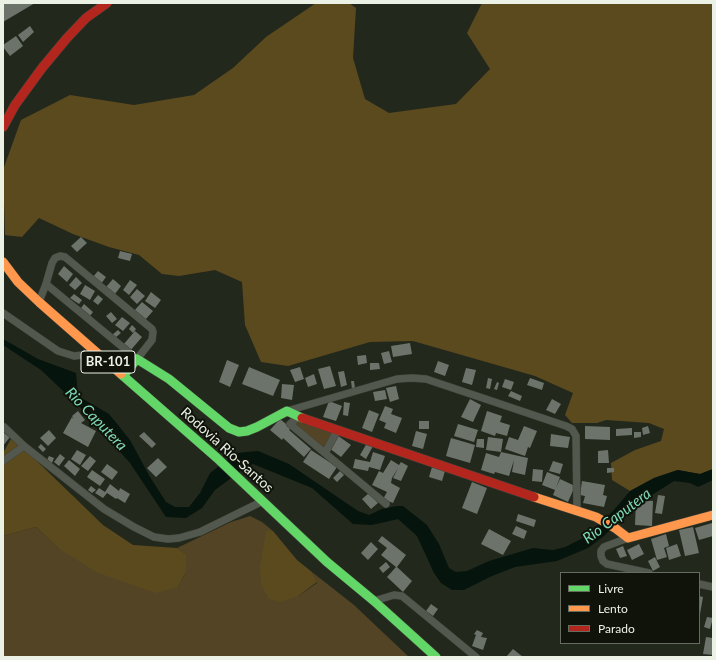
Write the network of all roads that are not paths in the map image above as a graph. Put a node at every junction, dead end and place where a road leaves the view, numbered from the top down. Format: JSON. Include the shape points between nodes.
{"nodes":[{"id":1,"x":107,"y":3,"type":"edge"},
{"id":2,"x":3,"y":127,"type":"edge"},
{"id":3,"x":3,"y":262,"type":"edge"},
{"id":4,"x":46,"y":284,"type":"junction"},
{"id":5,"x":39,"y":302,"type":"junction"},
{"id":6,"x":3,"y":313,"type":"edge"},
{"id":7,"x":96,"y":352,"type":"junction"},
{"id":8,"x":137,"y":360,"type":"junction"},
{"id":9,"x":123,"y":376,"type":"junction"},
{"id":10,"x":287,"y":411,"type":"junction"},
{"id":11,"x":298,"y":417,"type":"junction"},
{"id":12,"x":4,"y":427,"type":"dead end"},
{"id":13,"x":337,"y":431,"type":"junction"},
{"id":14,"x":24,"y":446,"type":"junction"},
{"id":15,"x":325,"y":453,"type":"junction"},
{"id":16,"x":3,"y":461,"type":"edge"},
{"id":17,"x":263,"y":501,"type":"junction"},
{"id":18,"x":386,"y":504,"type":"dead end"},
{"id":19,"x":577,"y":511,"type":"junction"},
{"id":20,"x":713,"y":515,"type":"edge"},
{"id":21,"x":628,"y":538,"type":"junction"},
{"id":22,"x":644,"y":572,"type":"edge"},
{"id":23,"x":700,"y":584,"type":"edge"},
{"id":24,"x":713,"y":588,"type":"edge"},
{"id":25,"x":374,"y":601,"type":"junction"},
{"id":26,"x":436,"y":657,"type":"edge"},
{"id":27,"x":476,"y":657,"type":"edge"}],
"edges":[{"from":1,"to":2,"type":"main road","via":[[86,18],[62,44],[15,105]]},
{"from":3,"to":5,"type":"main road","name":"Rodovia Rio-Santos","number":"BR-101","via":[[18,282]]},
{"from":4,"to":5,"type":"street"},
{"from":4,"to":8,"type":"street"},
{"from":4,"to":8,"type":"street","via":[[55,258],[66,257],[152,329],[152,340]]},
{"from":5,"to":7,"type":"main road","name":"Rodovia Rio-Santos","number":"BR-101"},
{"from":6,"to":7,"type":"street","via":[[58,351],[74,356]]},
{"from":7,"to":9,"type":"main road","name":"Rodovia Rio-Santos","number":"BR-101"},
{"from":8,"to":9,"type":"main road"},
{"from":8,"to":10,"type":"main road","via":[[169,379],[214,417],[239,432],[257,427]]},
{"from":9,"to":17,"type":"main road","name":"Rodovia Rio-Santos","number":"BR-101"},
{"from":10,"to":11,"type":"main road"},
{"from":10,"to":19,"type":"street","via":[[397,379],[412,378],[426,379],[566,426],[576,436]]},
{"from":11,"to":13,"type":"main road"},
{"from":11,"to":15,"type":"street","via":[[290,424]]},
{"from":12,"to":14,"type":"street"},
{"from":13,"to":15,"type":"street"},
{"from":13,"to":19,"type":"main road"},
{"from":14,"to":16,"type":"street"},
{"from":14,"to":17,"type":"street","via":[[104,509],[154,537],[179,538],[200,532]]},
{"from":15,"to":18,"type":"street"},
{"from":17,"to":25,"type":"main road","name":"Rodovia Rio-Santos","number":"BR-101","via":[[327,562]]},
{"from":19,"to":21,"type":"main road","via":[[596,517]]},
{"from":20,"to":21,"type":"main road"},
{"from":21,"to":22,"type":"street","via":[[604,547],[601,551],[603,561]]},
{"from":23,"to":24,"type":"street"},
{"from":25,"to":26,"type":"main road","name":"Rodovia Rio-Santos","number":"BR-101"},
{"from":25,"to":27,"type":"street","via":[[394,594],[402,596]]}]}
